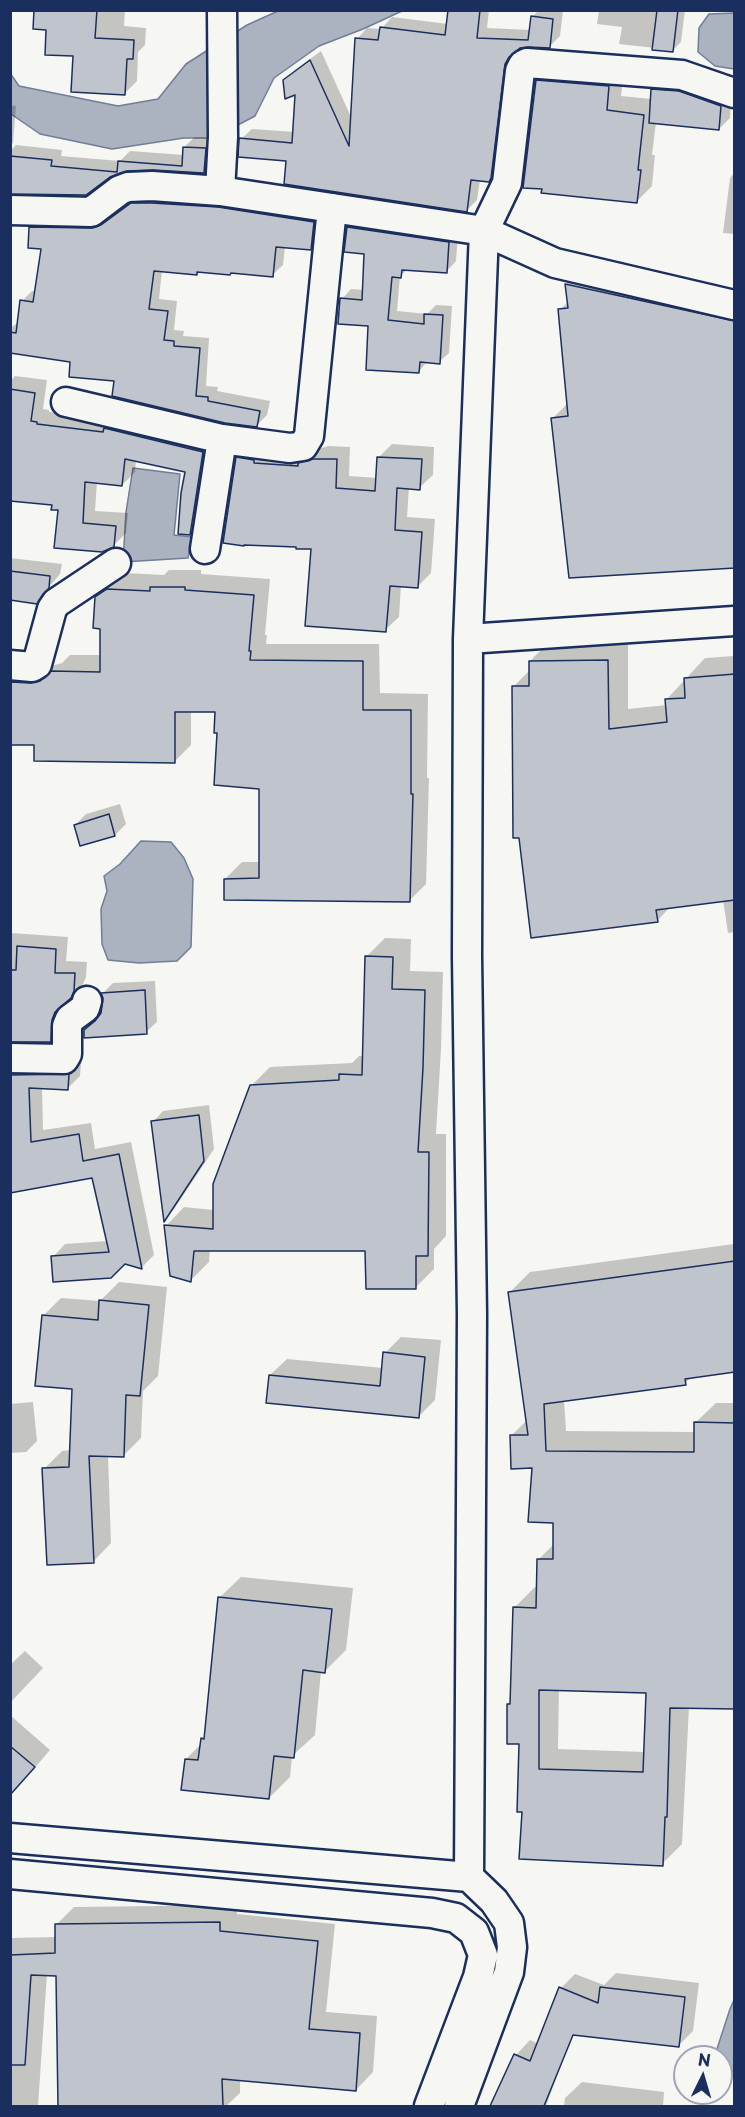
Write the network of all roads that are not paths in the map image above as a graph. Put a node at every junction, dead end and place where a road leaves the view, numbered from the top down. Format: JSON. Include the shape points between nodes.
{"nodes":[{"id":1,"x":222,"y":23,"type":"edge"},
{"id":2,"x":735,"y":93,"type":"edge"},
{"id":3,"x":220,"y":191,"type":"junction"},
{"id":4,"x":332,"y":208,"type":"junction"},
{"id":5,"x":10,"y":210,"type":"edge"},
{"id":6,"x":484,"y":231,"type":"junction"},
{"id":7,"x":735,"y":305,"type":"edge"},
{"id":8,"x":66,"y":402,"type":"dead end"},
{"id":9,"x":222,"y":439,"type":"junction"},
{"id":10,"x":205,"y":549,"type":"dead end"},
{"id":11,"x":116,"y":563,"type":"dead end"},
{"id":12,"x":735,"y":621,"type":"edge"},
{"id":13,"x":468,"y":639,"type":"junction"},
{"id":14,"x":10,"y":665,"type":"edge"},
{"id":15,"x":87,"y":1000,"type":"dead end"},
{"id":16,"x":10,"y":1058,"type":"edge"},
{"id":17,"x":10,"y":1838,"type":"edge"},
{"id":18,"x":10,"y":1874,"type":"edge"},
{"id":19,"x":470,"y":1877,"type":"junction"},
{"id":20,"x":429,"y":2106,"type":"edge"},
{"id":21,"x":459,"y":2106,"type":"edge"}],
"edges":[{"from":1,"to":3,"type":"street"},
{"from":2,"to":6,"type":"street","via":[[682,75],[523,65],[507,183]]},
{"from":3,"to":4,"type":"street"},
{"from":3,"to":5,"type":"street","via":[[128,188],[91,212]]},
{"from":4,"to":6,"type":"street"},
{"from":4,"to":9,"type":"street","via":[[309,436],[303,446],[290,448]]},
{"from":6,"to":7,"type":"street","via":[[555,263]]},
{"from":6,"to":13,"type":"street"},
{"from":8,"to":9,"type":"street"},
{"from":9,"to":10,"type":"street"},
{"from":11,"to":14,"type":"street","via":[[56,603],[37,664]]},
{"from":12,"to":13,"type":"street"},
{"from":13,"to":19,"type":"street"},
{"from":15,"to":16,"type":"street","via":[[85,1008],[70,1018],[64,1059]]},
{"from":17,"to":19,"type":"street"},
{"from":18,"to":20,"type":"street","via":[[456,1918],[474,1932],[483,1956]]},
{"from":19,"to":21,"type":"street","via":[[509,1923],[512,1947],[509,1972]]}]}
